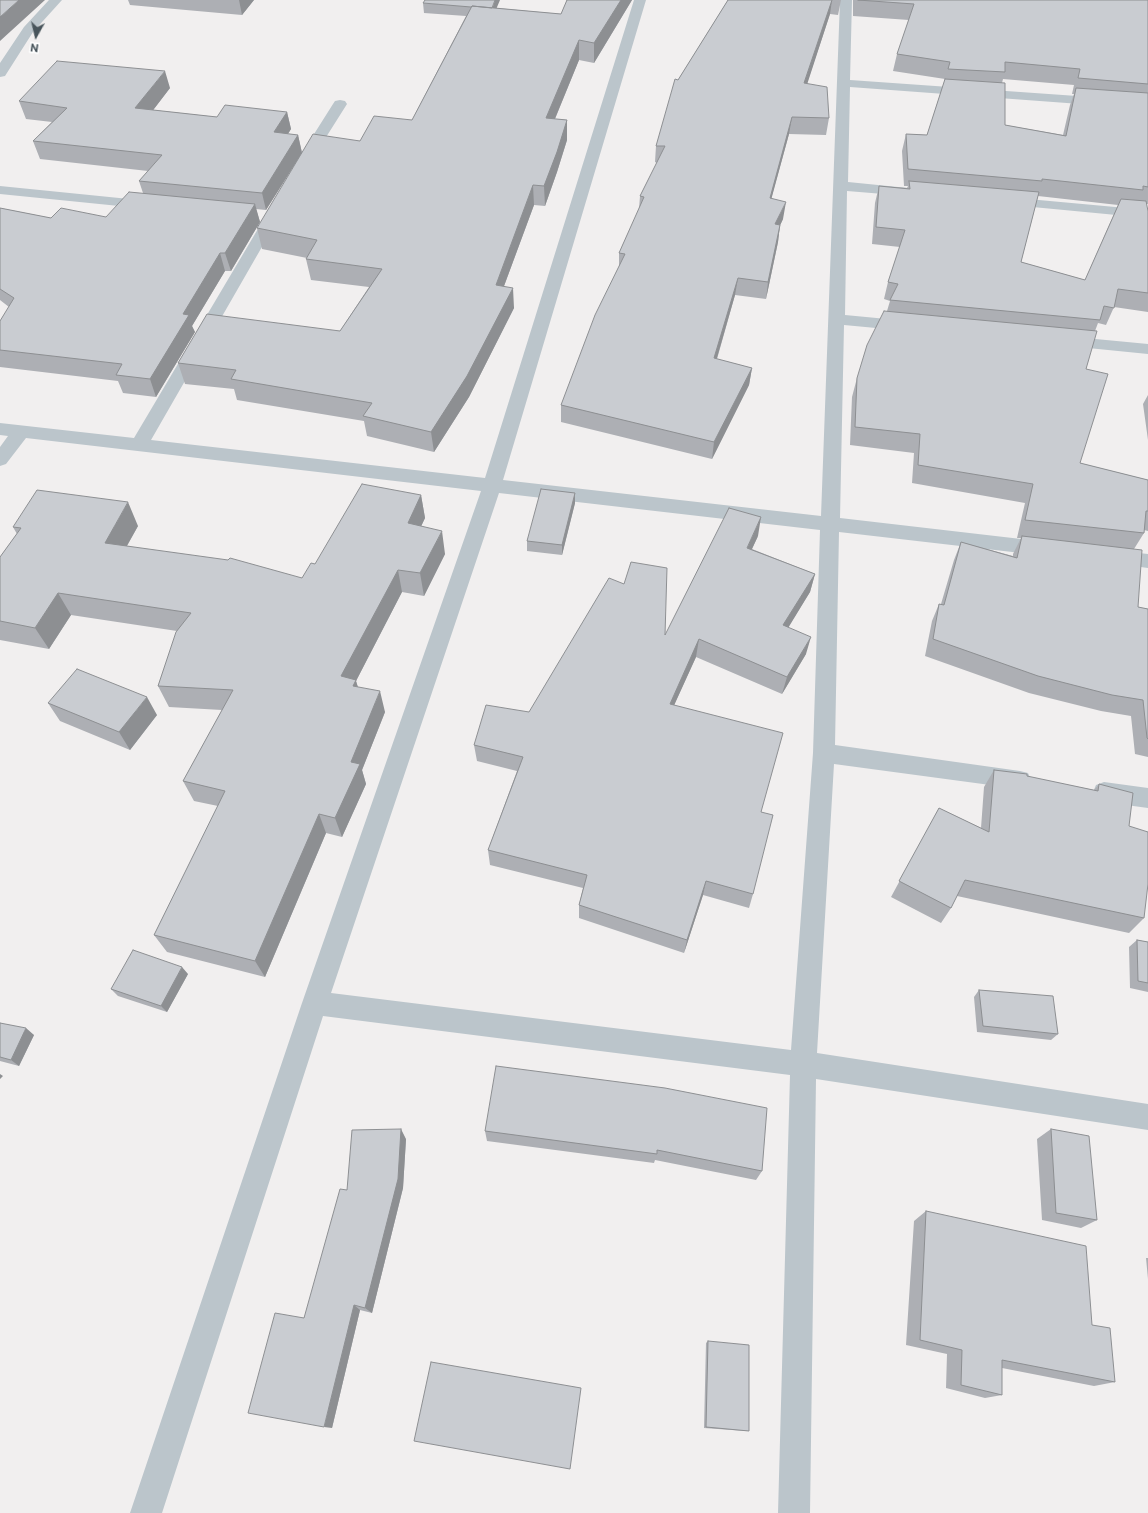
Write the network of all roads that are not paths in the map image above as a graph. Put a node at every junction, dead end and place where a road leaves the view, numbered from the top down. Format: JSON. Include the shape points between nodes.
{"nodes":[{"id":1,"x":56,"y":0,"type":"edge"},
{"id":2,"x":640,"y":0,"type":"edge"},
{"id":3,"x":846,"y":0,"type":"edge"},
{"id":4,"x":0,"y":73,"type":"edge"},
{"id":5,"x":843,"y":83,"type":"junction"},
{"id":6,"x":340,"y":104,"type":"dead end"},
{"id":7,"x":1148,"y":105,"type":"edge"},
{"id":8,"x":298,"y":171,"type":"edge"},
{"id":9,"x":840,"y":186,"type":"junction"},
{"id":10,"x":0,"y":190,"type":"edge"},
{"id":11,"x":919,"y":193,"type":"edge"},
{"id":12,"x":283,"y":197,"type":"edge"},
{"id":13,"x":990,"y":200,"type":"edge"},
{"id":14,"x":163,"y":206,"type":"edge"},
{"id":15,"x":1148,"y":214,"type":"edge"},
{"id":16,"x":836,"y":319,"type":"junction"},
{"id":17,"x":922,"y":327,"type":"edge"},
{"id":18,"x":1046,"y":339,"type":"edge"},
{"id":19,"x":1148,"y":349,"type":"edge"},
{"id":20,"x":0,"y":429,"type":"edge"},
{"id":21,"x":21,"y":432,"type":"junction"},
{"id":22,"x":139,"y":445,"type":"junction"},
{"id":23,"x":0,"y":460,"type":"edge"},
{"id":24,"x":492,"y":485,"type":"junction"},
{"id":25,"x":830,"y":524,"type":"junction"},
{"id":26,"x":1063,"y":551,"type":"edge"},
{"id":27,"x":1094,"y":554,"type":"edge"},
{"id":28,"x":1148,"y":561,"type":"edge"},
{"id":29,"x":824,"y":753,"type":"junction"},
{"id":30,"x":1038,"y":783,"type":"edge"},
{"id":31,"x":1085,"y":789,"type":"edge"},
{"id":32,"x":1148,"y":798,"type":"edge"},
{"id":33,"x":316,"y":1003,"type":"junction"},
{"id":34,"x":803,"y":1064,"type":"junction"},
{"id":35,"x":1148,"y":1117,"type":"edge"},
{"id":36,"x":146,"y":1513,"type":"edge"},
{"id":37,"x":794,"y":1513,"type":"edge"}],
"edges":[{"from":1,"to":4,"type":"street","via":[[28,30]]},
{"from":2,"to":24,"type":"street"},
{"from":3,"to":5,"type":"street"},
{"from":5,"to":7,"type":"street"},
{"from":5,"to":9,"type":"street"},
{"from":6,"to":8,"type":"street"},
{"from":9,"to":11,"type":"street"},
{"from":9,"to":16,"type":"street"},
{"from":10,"to":14,"type":"street"},
{"from":12,"to":22,"type":"street","via":[[264,216]]},
{"from":13,"to":15,"type":"street"},
{"from":16,"to":17,"type":"street"},
{"from":16,"to":25,"type":"street"},
{"from":18,"to":19,"type":"street"},
{"from":20,"to":21,"type":"street"},
{"from":21,"to":22,"type":"street"},
{"from":21,"to":23,"type":"street"},
{"from":22,"to":24,"type":"street"},
{"from":24,"to":25,"type":"street"},
{"from":24,"to":33,"type":"street"},
{"from":25,"to":26,"type":"street"},
{"from":25,"to":29,"type":"street"},
{"from":27,"to":28,"type":"street"},
{"from":29,"to":30,"type":"street"},
{"from":29,"to":34,"type":"street"},
{"from":31,"to":32,"type":"street"},
{"from":33,"to":34,"type":"street"},
{"from":33,"to":36,"type":"street"},
{"from":34,"to":35,"type":"street"},
{"from":34,"to":37,"type":"street"}]}
